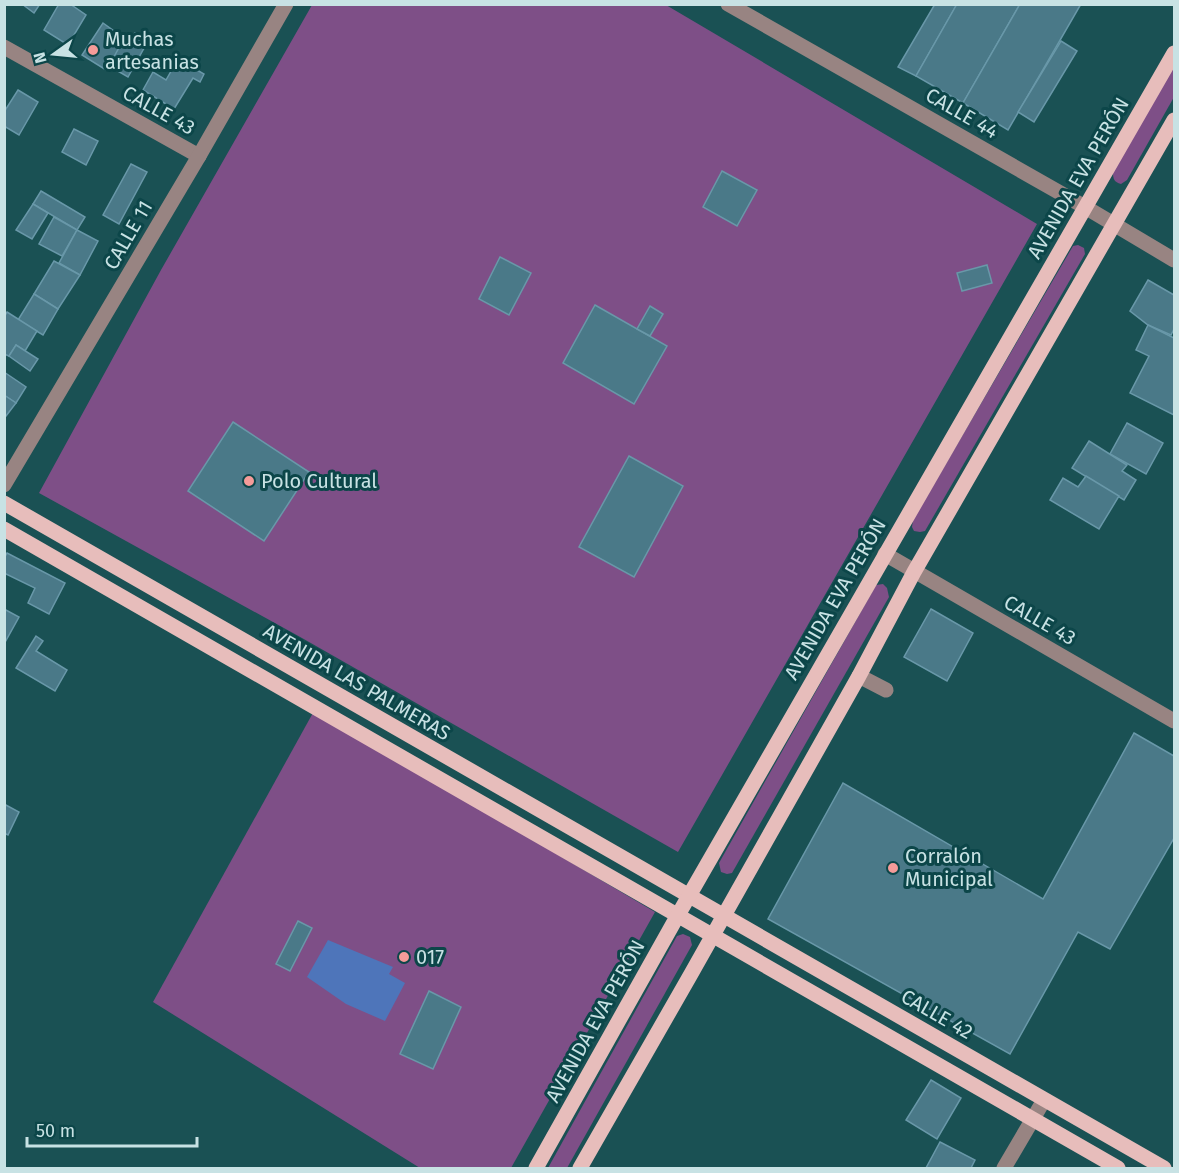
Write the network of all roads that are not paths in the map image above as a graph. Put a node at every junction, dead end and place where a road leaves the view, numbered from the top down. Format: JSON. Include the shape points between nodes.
{"nodes":[{"id":1,"x":286,"y":4,"type":"edge"},
{"id":2,"x":733,"y":6,"type":"edge"},
{"id":3,"x":4,"y":47,"type":"edge"},
{"id":4,"x":1174,"y":53,"type":"edge"},
{"id":5,"x":1174,"y":120,"type":"edge"},
{"id":6,"x":199,"y":156,"type":"junction"},
{"id":7,"x":1085,"y":207,"type":"junction"},
{"id":8,"x":1113,"y":225,"type":"junction"},
{"id":9,"x":1174,"y":260,"type":"edge"},
{"id":10,"x":4,"y":485,"type":"edge"},
{"id":11,"x":4,"y":503,"type":"edge"},
{"id":12,"x":4,"y":529,"type":"edge"},
{"id":13,"x":885,"y":554,"type":"junction"},
{"id":14,"x":914,"y":572,"type":"junction"},
{"id":15,"x":859,"y":676,"type":"junction"},
{"id":16,"x":886,"y":690,"type":"dead end"},
{"id":17,"x":1174,"y":721,"type":"edge"},
{"id":18,"x":689,"y":896,"type":"junction"},
{"id":19,"x":678,"y":915,"type":"junction"},
{"id":20,"x":724,"y":916,"type":"junction"},
{"id":21,"x":713,"y":935,"type":"junction"},
{"id":22,"x":1044,"y":1100,"type":"junction"},
{"id":23,"x":1033,"y":1120,"type":"junction"},
{"id":24,"x":536,"y":1168,"type":"edge"},
{"id":25,"x":580,"y":1168,"type":"edge"},
{"id":26,"x":1004,"y":1168,"type":"edge"},
{"id":27,"x":1118,"y":1168,"type":"edge"},
{"id":28,"x":1164,"y":1168,"type":"edge"}],
"edges":[{"from":1,"to":6,"type":"street","name":"CALLE 11"},
{"from":2,"to":7,"type":"street","name":"CALLE 44"},
{"from":3,"to":6,"type":"street","name":"CALLE 43"},
{"from":4,"to":7,"type":"main road","name":"AVENIDA EVA PERÓN"},
{"from":5,"to":8,"type":"main road"},
{"from":6,"to":10,"type":"street","name":"CALLE 11"},
{"from":7,"to":8,"type":"street","name":"CALLE 44"},
{"from":7,"to":13,"type":"main road","name":"AVENIDA EVA PERÓN"},
{"from":8,"to":9,"type":"street","name":"CALLE 44"},
{"from":8,"to":14,"type":"main road"},
{"from":11,"to":18,"type":"main road","name":"AVENIDA LAS PALMERAS"},
{"from":12,"to":19,"type":"main road"},
{"from":13,"to":14,"type":"street","name":"CALLE 43"},
{"from":13,"to":18,"type":"main road","name":"AVENIDA EVA PERÓN"},
{"from":14,"to":15,"type":"main road"},
{"from":14,"to":17,"type":"street","name":"CALLE 43"},
{"from":15,"to":16,"type":"street"},
{"from":15,"to":20,"type":"main road"},
{"from":18,"to":19,"type":"main road","name":"AVENIDA EVA PERÓN"},
{"from":18,"to":20,"type":"main road","name":"CALLE 42"},
{"from":19,"to":21,"type":"main road"},
{"from":19,"to":24,"type":"main road","name":"AVENIDA EVA PERÓN"},
{"from":20,"to":21,"type":"main road"},
{"from":20,"to":22,"type":"main road","name":"CALLE 42"},
{"from":21,"to":23,"type":"main road"},
{"from":21,"to":25,"type":"main road"},
{"from":22,"to":23,"type":"street"},
{"from":22,"to":28,"type":"main road","name":"CALLE 42"},
{"from":23,"to":26,"type":"street"},
{"from":23,"to":27,"type":"main road"}]}
